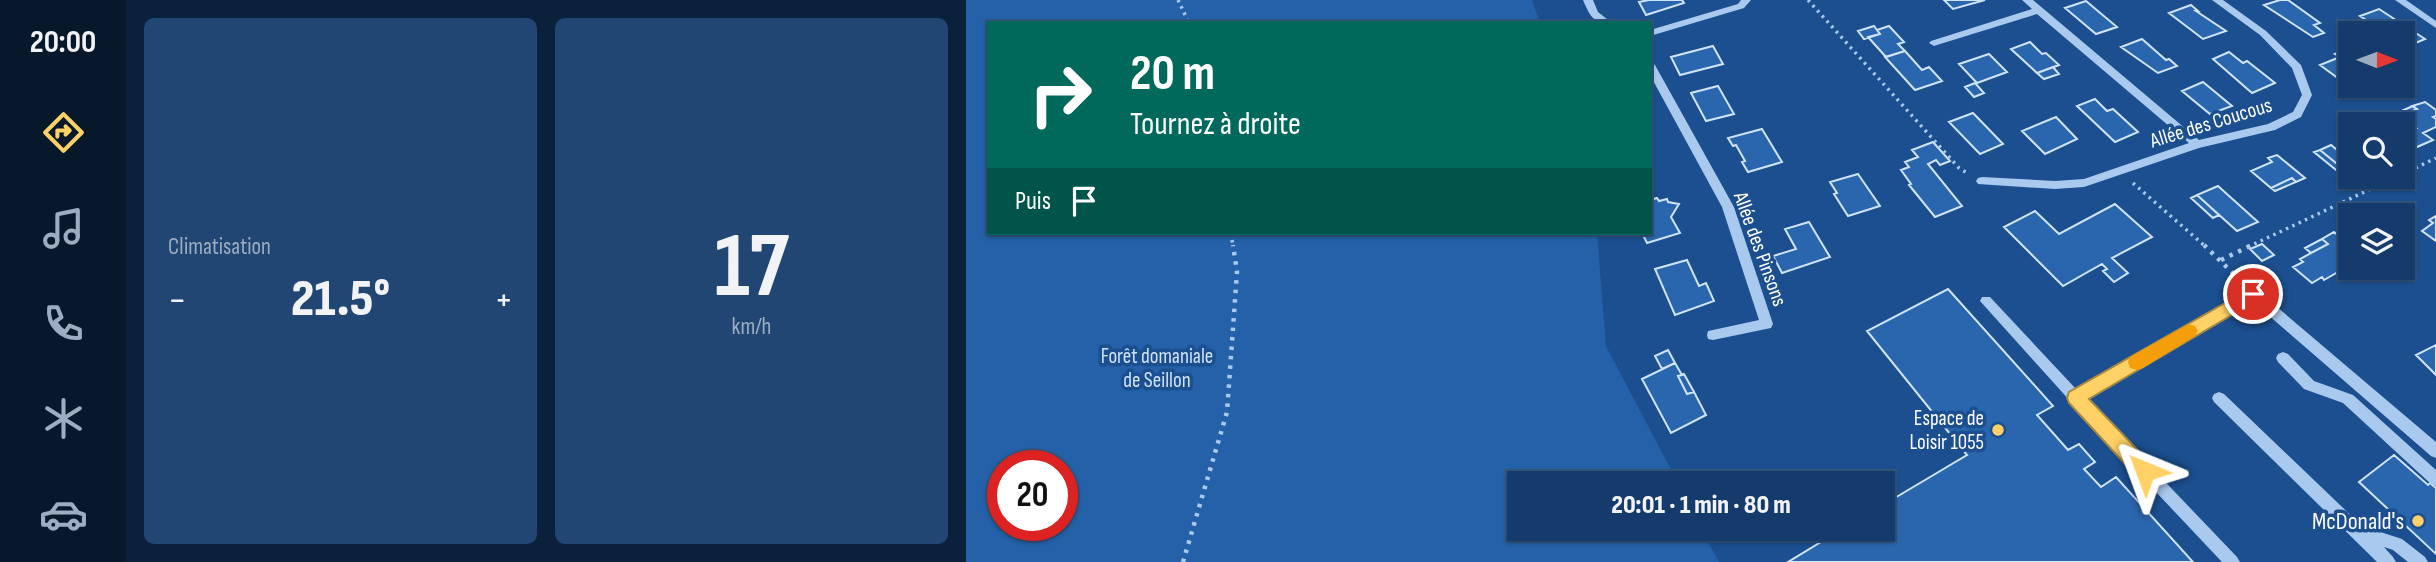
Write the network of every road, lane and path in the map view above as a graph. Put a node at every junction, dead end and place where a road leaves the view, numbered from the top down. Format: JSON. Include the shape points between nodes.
{"nodes":[{"id":1,"x":1178,"y":0,"type":"edge"},
{"id":2,"x":1588,"y":0,"type":"edge"},
{"id":3,"x":1746,"y":0,"type":"edge"},
{"id":4,"x":1808,"y":0,"type":"edge"},
{"id":5,"x":2027,"y":0,"type":"edge"},
{"id":6,"x":2217,"y":0,"type":"edge"},
{"id":7,"x":2400,"y":0,"type":"edge"},
{"id":8,"x":2039,"y":10,"type":"junction"},
{"id":9,"x":1188,"y":21,"type":"edge"},
{"id":10,"x":1604,"y":21,"type":"edge"},
{"id":11,"x":2436,"y":25,"type":"edge"},
{"id":12,"x":1652,"y":32,"type":"edge"},
{"id":13,"x":1934,"y":43,"type":"dead end"},
{"id":14,"x":1652,"y":69,"type":"edge"},
{"id":15,"x":2197,"y":144,"type":"junction"},
{"id":16,"x":2436,"y":158,"type":"edge"},
{"id":17,"x":2415,"y":168,"type":"edge"},
{"id":18,"x":2121,"y":172,"type":"junction"},
{"id":19,"x":1982,"y":181,"type":"joint"},
{"id":20,"x":2371,"y":189,"type":"edge"},
{"id":21,"x":1231,"y":235,"type":"edge"},
{"id":22,"x":2221,"y":260,"type":"junction"},
{"id":23,"x":2253,"y":294,"type":"junction"},
{"id":24,"x":1986,"y":300,"type":"dead end"},
{"id":25,"x":1713,"y":335,"type":"dead end"},
{"id":26,"x":2283,"y":358,"type":"dead end"},
{"id":27,"x":2076,"y":398,"type":"junction"},
{"id":28,"x":2219,"y":398,"type":"dead end"},
{"id":29,"x":2436,"y":451,"type":"edge"},
{"id":30,"x":2436,"y":479,"type":"edge"},
{"id":31,"x":2359,"y":531,"type":"junction"},
{"id":32,"x":1183,"y":562,"type":"edge"},
{"id":33,"x":2232,"y":562,"type":"edge"},
{"id":34,"x":2388,"y":562,"type":"edge"},
{"id":35,"x":2420,"y":562,"type":"edge"}],
"edges":[{"from":1,"to":9,"type":"path"},
{"from":2,"to":10,"type":"street","via":[[1594,14]]},
{"from":3,"to":12,"type":"street","via":[[1741,6]]},
{"from":4,"to":19,"type":"path","via":[[1959,168]]},
{"from":5,"to":8,"type":"street"},
{"from":6,"to":15,"type":"street","name":"Allée des Coucous","via":[[2263,33],[2297,67],[2307,95],[2297,114],[2270,127]]},
{"from":7,"to":11,"type":"street"},
{"from":8,"to":13,"type":"street"},
{"from":8,"to":15,"type":"street"},
{"from":14,"to":25,"type":"street","name":"Allée des Pinsons","via":[[1728,207],[1767,324]]},
{"from":15,"to":18,"type":"street","name":"Allée des Coucous"},
{"from":16,"to":17,"type":"path"},
{"from":18,"to":19,"type":"street","name":"Allée des Coucous","via":[[2084,183],[2055,185]]},
{"from":18,"to":22,"type":"path"},
{"from":20,"to":22,"type":"path"},
{"from":21,"to":32,"type":"path","via":[[1237,272],[1227,412]]},
{"from":22,"to":23,"type":"path"},
{"from":23,"to":27,"type":"street"},
{"from":23,"to":29,"type":"street"},
{"from":24,"to":27,"type":"street"},
{"from":26,"to":30,"type":"street","via":[[2309,385],[2348,399]]},
{"from":27,"to":33,"type":"street"},
{"from":28,"to":31,"type":"street"},
{"from":31,"to":34,"type":"street"},
{"from":31,"to":35,"type":"street","via":[[2397,544]]}]}
